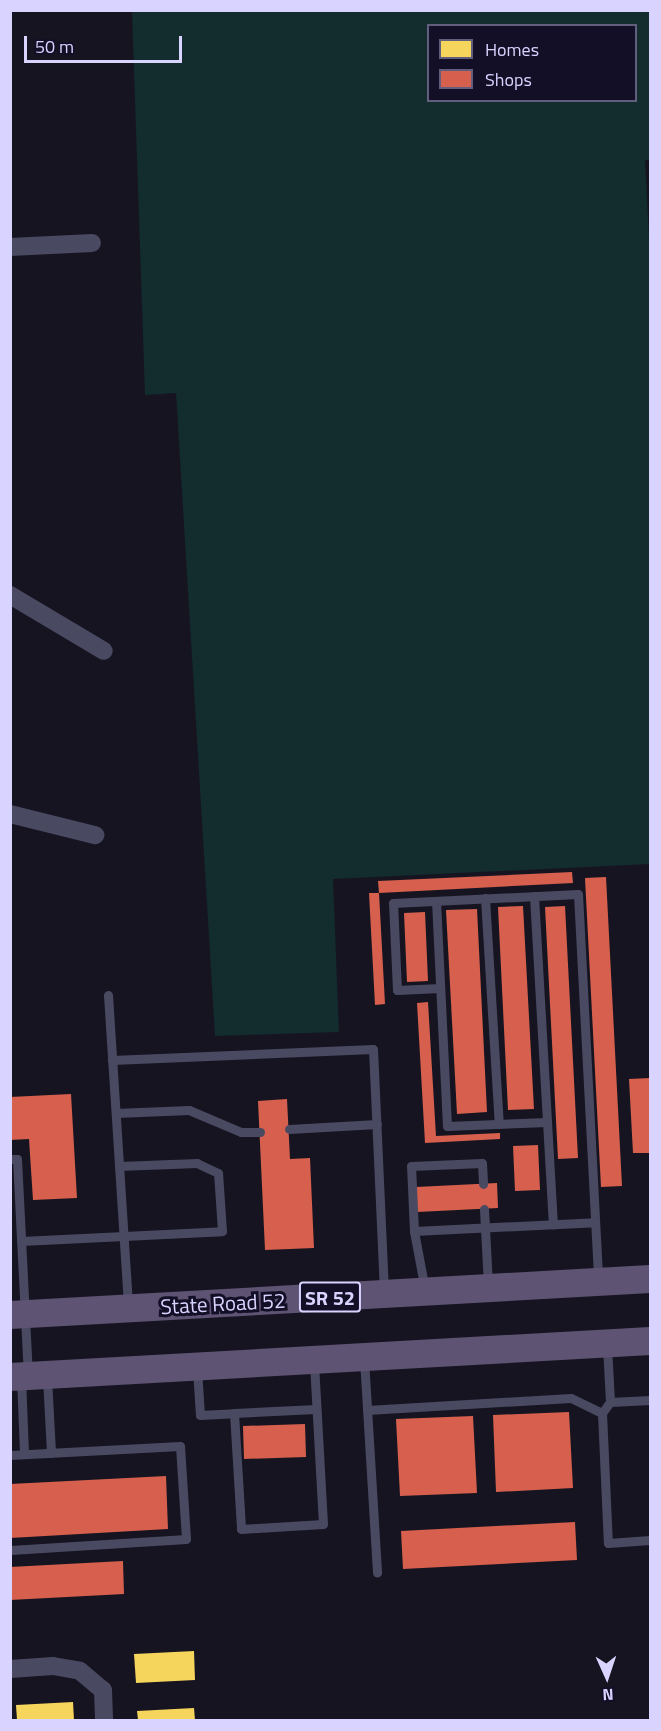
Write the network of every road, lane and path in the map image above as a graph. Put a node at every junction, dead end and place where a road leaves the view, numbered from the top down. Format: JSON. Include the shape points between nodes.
{"nodes":[{"id":1,"x":92,"y":243,"type":"dead end"},
{"id":2,"x":10,"y":247,"type":"edge"},
{"id":3,"x":10,"y":595,"type":"edge"},
{"id":4,"x":104,"y":651,"type":"dead end"},
{"id":5,"x":10,"y":814,"type":"edge"},
{"id":6,"x":95,"y":835,"type":"dead end"},
{"id":7,"x":534,"y":896,"type":"junction"},
{"id":8,"x":485,"y":898,"type":"junction"},
{"id":9,"x":436,"y":901,"type":"junction"},
{"id":10,"x":440,"y":988,"type":"junction"},
{"id":11,"x":108,"y":995,"type":"dead end"},
{"id":12,"x":112,"y":1060,"type":"junction"},
{"id":13,"x":116,"y":1113,"type":"junction"},
{"id":14,"x":547,"y":1122,"type":"junction"},
{"id":15,"x":377,"y":1124,"type":"junction"},
{"id":16,"x":499,"y":1124,"type":"junction"},
{"id":17,"x":289,"y":1130,"type":"dead end"},
{"id":18,"x":260,"y":1132,"type":"dead end"},
{"id":19,"x":10,"y":1160,"type":"edge"},
{"id":20,"x":119,"y":1166,"type":"junction"},
{"id":21,"x":483,"y":1184,"type":"dead end"},
{"id":22,"x":484,"y":1209,"type":"dead end"},
{"id":23,"x":595,"y":1222,"type":"junction"},
{"id":24,"x":553,"y":1224,"type":"junction"},
{"id":25,"x":485,"y":1227,"type":"junction"},
{"id":26,"x":414,"y":1231,"type":"junction"},
{"id":27,"x":123,"y":1236,"type":"junction"},
{"id":28,"x":21,"y":1241,"type":"junction"},
{"id":29,"x":651,"y":1279,"type":"edge"},
{"id":30,"x":598,"y":1282,"type":"junction"},
{"id":31,"x":488,"y":1288,"type":"junction"},
{"id":32,"x":425,"y":1292,"type":"junction"},
{"id":33,"x":384,"y":1294,"type":"junction"},
{"id":34,"x":128,"y":1309,"type":"junction"},
{"id":35,"x":18,"y":1315,"type":"edge"},
{"id":36,"x":651,"y":1341,"type":"edge"},
{"id":37,"x":607,"y":1344,"type":"junction"},
{"id":38,"x":364,"y":1357,"type":"junction"},
{"id":39,"x":313,"y":1360,"type":"junction"},
{"id":40,"x":196,"y":1366,"type":"junction"},
{"id":41,"x":27,"y":1376,"type":"edge"},
{"id":42,"x":651,"y":1400,"type":"edge"},
{"id":43,"x":610,"y":1401,"type":"junction"},
{"id":44,"x":316,"y":1409,"type":"junction"},
{"id":45,"x":367,"y":1410,"type":"junction"},
{"id":46,"x":234,"y":1413,"type":"junction"},
{"id":47,"x":602,"y":1413,"type":"junction"},
{"id":48,"x":51,"y":1453,"type":"junction"},
{"id":49,"x":24,"y":1454,"type":"junction"},
{"id":50,"x":10,"y":1455,"type":"edge"},
{"id":51,"x":651,"y":1540,"type":"edge"},
{"id":52,"x":10,"y":1550,"type":"edge"},
{"id":53,"x":377,"y":1573,"type":"dead end"},
{"id":54,"x":10,"y":1669,"type":"edge"},
{"id":55,"x":104,"y":1720,"type":"edge"}],
"edges":[{"from":1,"to":2,"type":"street"},
{"from":3,"to":4,"type":"street"},
{"from":5,"to":6,"type":"street"},
{"from":7,"to":8,"type":"lane"},
{"from":7,"to":14,"type":"lane"},
{"from":7,"to":23,"type":"lane","via":[[578,894]]},
{"from":8,"to":9,"type":"lane"},
{"from":8,"to":16,"type":"lane"},
{"from":9,"to":10,"type":"lane"},
{"from":9,"to":10,"type":"lane","via":[[393,903],[397,990]]},
{"from":10,"to":16,"type":"lane","via":[[447,1126]]},
{"from":11,"to":12,"type":"lane"},
{"from":12,"to":13,"type":"lane"},
{"from":12,"to":15,"type":"lane","via":[[374,1050]]},
{"from":13,"to":18,"type":"lane","via":[[189,1110],[241,1132]]},
{"from":13,"to":20,"type":"lane"},
{"from":14,"to":16,"type":"lane"},
{"from":14,"to":24,"type":"lane"},
{"from":15,"to":17,"type":"lane"},
{"from":15,"to":33,"type":"lane"},
{"from":19,"to":28,"type":"lane","via":[[17,1159]]},
{"from":20,"to":27,"type":"lane"},
{"from":20,"to":27,"type":"lane","via":[[197,1163],[218,1173],[222,1231]]},
{"from":21,"to":26,"type":"lane","via":[[482,1163],[411,1166]]},
{"from":22,"to":25,"type":"lane"},
{"from":23,"to":24,"type":"lane"},
{"from":23,"to":30,"type":"lane"},
{"from":24,"to":25,"type":"lane"},
{"from":25,"to":26,"type":"lane"},
{"from":25,"to":31,"type":"lane"},
{"from":26,"to":32,"type":"lane","via":[[424,1267]]},
{"from":27,"to":28,"type":"lane"},
{"from":27,"to":34,"type":"lane"},
{"from":28,"to":35,"type":"lane"},
{"from":29,"to":30,"type":"main road","name":"State Road 52","number":"SR 52"},
{"from":30,"to":31,"type":"main road","name":"State Road 52","number":"SR 52"},
{"from":31,"to":32,"type":"main road","name":"State Road 52","number":"SR 52"},
{"from":32,"to":33,"type":"main road","name":"State Road 52","number":"SR 52"},
{"from":33,"to":34,"type":"main road","name":"State Road 52","number":"SR 52"},
{"from":34,"to":35,"type":"main road","name":"State Road 52","number":"SR 52"},
{"from":35,"to":41,"type":"lane"},
{"from":36,"to":37,"type":"main road"},
{"from":37,"to":38,"type":"main road"},
{"from":37,"to":43,"type":"lane"},
{"from":38,"to":39,"type":"main road"},
{"from":38,"to":45,"type":"lane"},
{"from":39,"to":40,"type":"main road"},
{"from":39,"to":44,"type":"lane"},
{"from":40,"to":41,"type":"main road"},
{"from":40,"to":46,"type":"lane","via":[[200,1415]]},
{"from":41,"to":48,"type":"lane"},
{"from":41,"to":49,"type":"lane"},
{"from":42,"to":43,"type":"lane"},
{"from":43,"to":47,"type":"lane"},
{"from":44,"to":46,"type":"lane"},
{"from":44,"to":46,"type":"lane","via":[[323,1524],[241,1529]]},
{"from":45,"to":47,"type":"lane","via":[[571,1398]]},
{"from":45,"to":53,"type":"lane"},
{"from":47,"to":51,"type":"lane","via":[[608,1543]]},
{"from":48,"to":49,"type":"lane"},
{"from":48,"to":52,"type":"lane","via":[[180,1446],[186,1539]]},
{"from":49,"to":50,"type":"lane"},
{"from":54,"to":55,"type":"street","via":[[53,1666],[80,1671],[103,1690]]}]}
